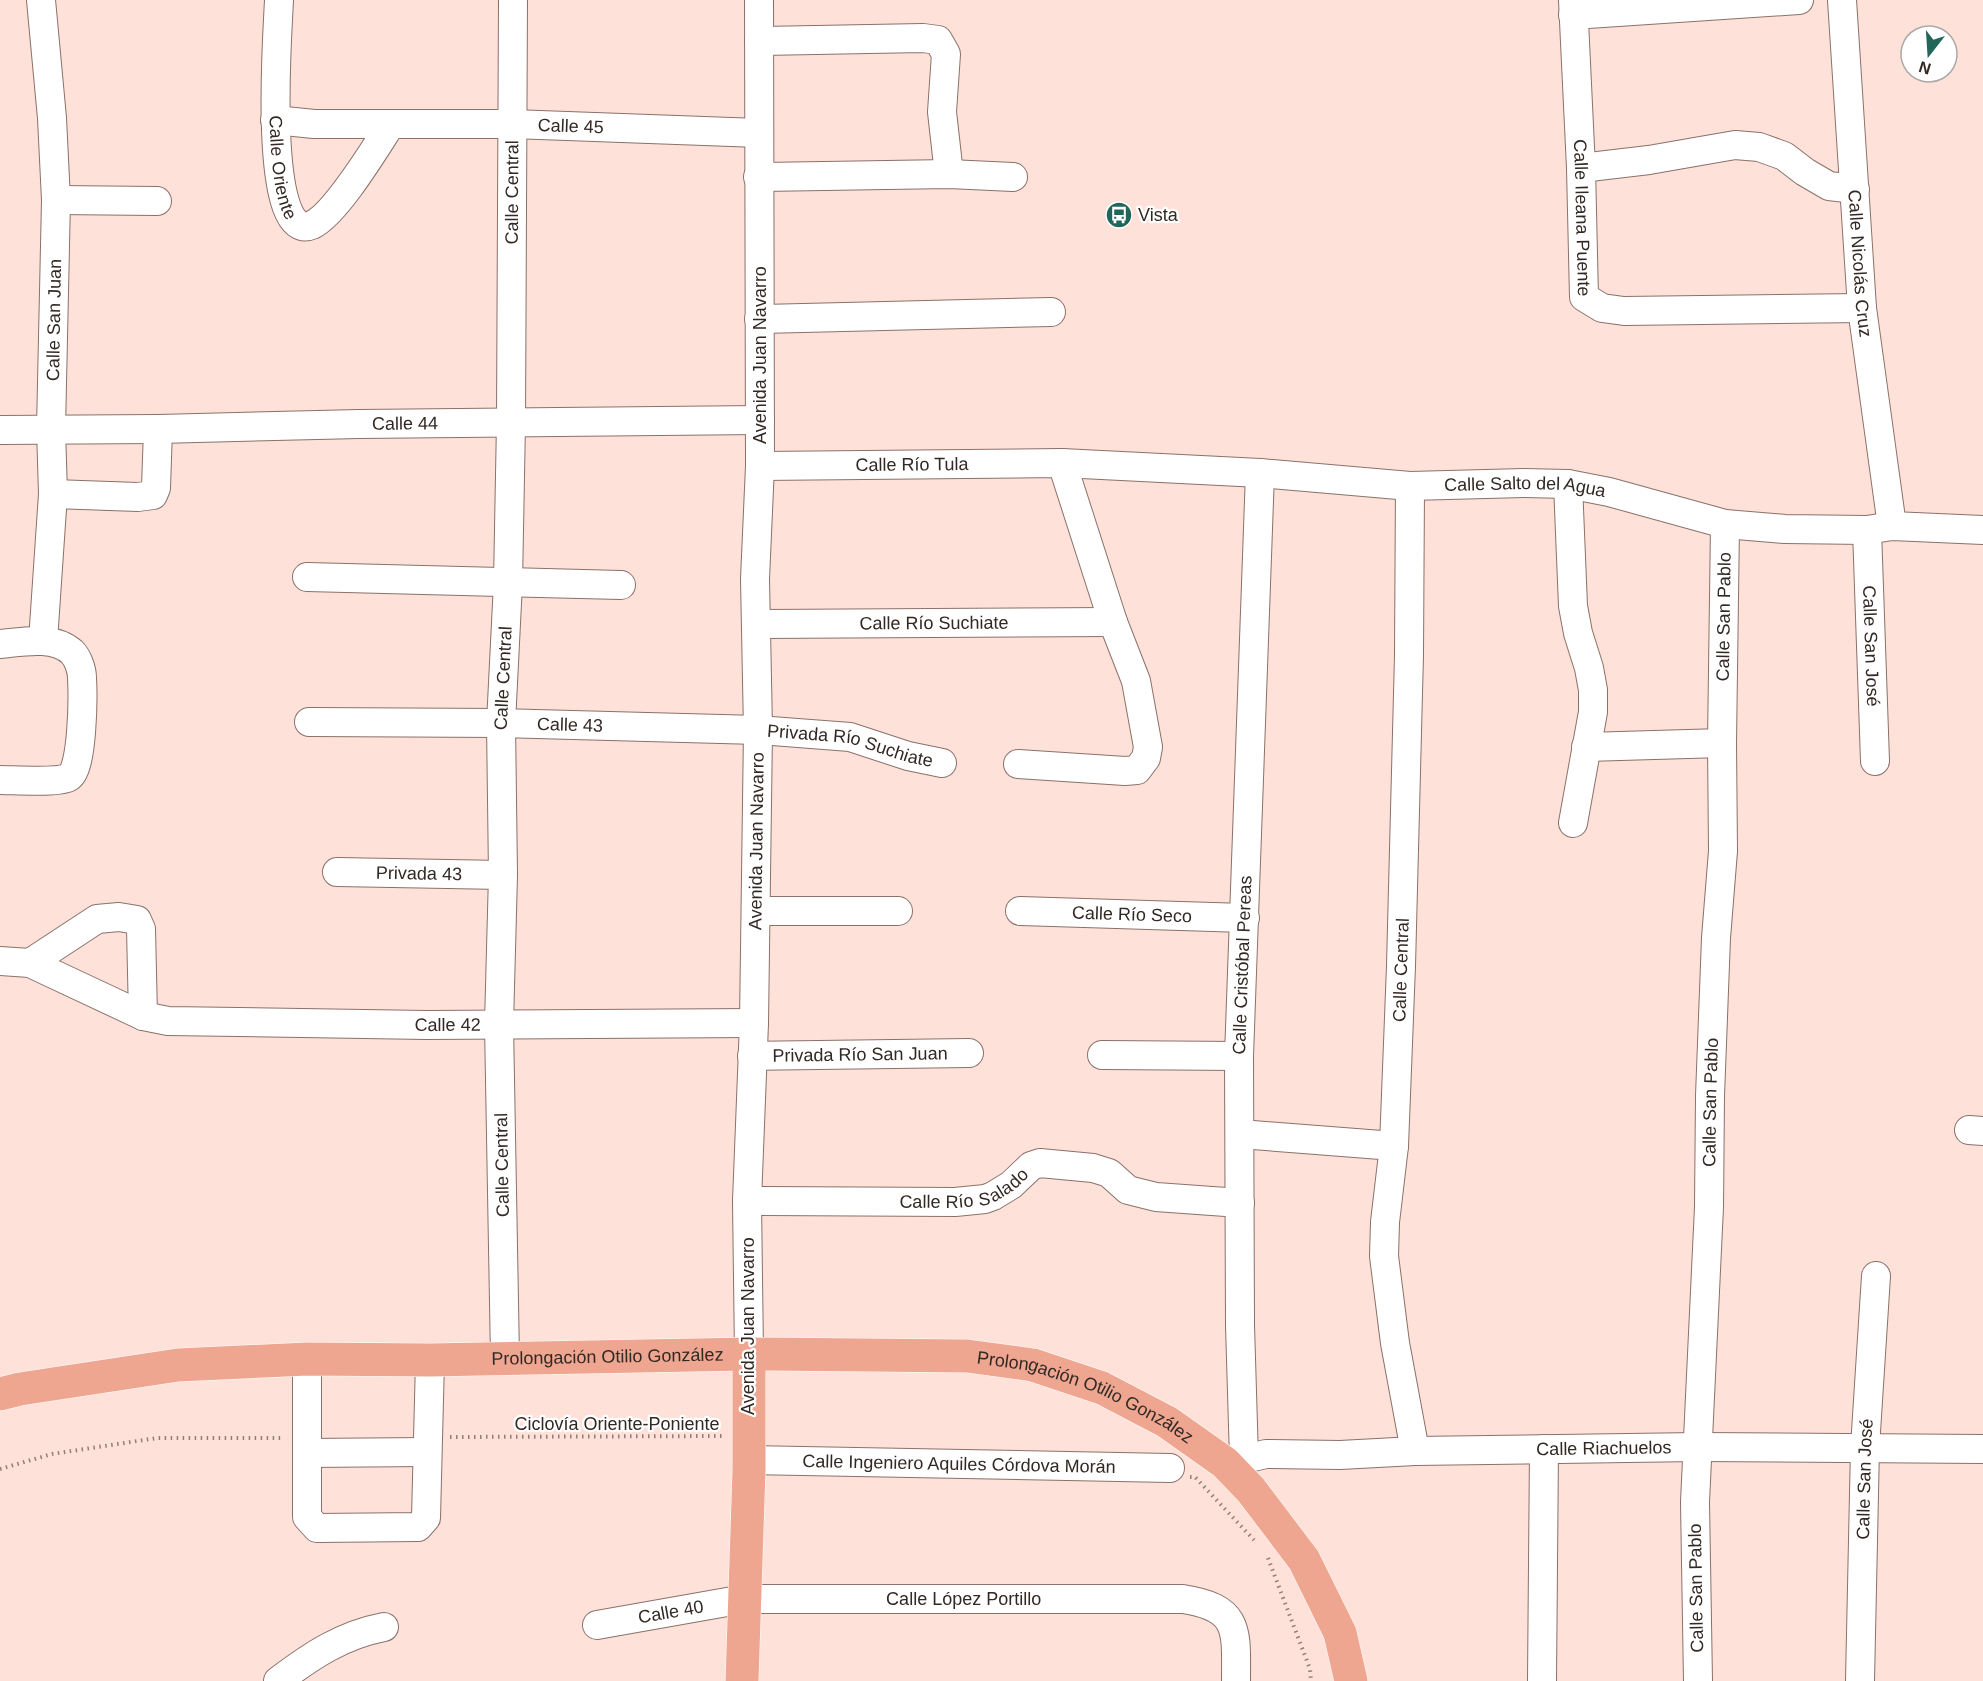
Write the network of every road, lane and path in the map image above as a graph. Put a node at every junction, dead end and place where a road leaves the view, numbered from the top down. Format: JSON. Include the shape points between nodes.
{"nodes":[{"id":1,"x":41,"y":0,"type":"edge"},
{"id":2,"x":279,"y":0,"type":"edge"},
{"id":3,"x":513,"y":0,"type":"edge"},
{"id":4,"x":759,"y":0,"type":"edge"},
{"id":5,"x":1799,"y":0,"type":"edge"},
{"id":6,"x":1842,"y":0,"type":"edge"},
{"id":7,"x":1573,"y":7,"type":"edge"},
{"id":8,"x":759,"y":41,"type":"junction"},
{"id":9,"x":275,"y":120,"type":"junction"},
{"id":10,"x":391,"y":124,"type":"junction"},
{"id":11,"x":512,"y":124,"type":"junction"},
{"id":12,"x":759,"y":133,"type":"junction"},
{"id":13,"x":1581,"y":168,"type":"junction"},
{"id":14,"x":949,"y":174,"type":"junction"},
{"id":15,"x":758,"y":177,"type":"junction"},
{"id":16,"x":1013,"y":177,"type":"dead end"},
{"id":17,"x":1855,"y":189,"type":"junction"},
{"id":18,"x":56,"y":200,"type":"junction"},
{"id":19,"x":157,"y":201,"type":"dead end"},
{"id":20,"x":1862,"y":308,"type":"junction"},
{"id":21,"x":1051,"y":312,"type":"dead end"},
{"id":22,"x":759,"y":319,"type":"junction"},
{"id":23,"x":760,"y":420,"type":"junction"},
{"id":24,"x":511,"y":422,"type":"junction"},
{"id":25,"x":51,"y":429,"type":"junction"},
{"id":26,"x":158,"y":429,"type":"junction"},
{"id":27,"x":0,"y":430,"type":"edge"},
{"id":28,"x":1062,"y":463,"type":"junction"},
{"id":29,"x":760,"y":466,"type":"junction"},
{"id":30,"x":1260,"y":473,"type":"junction"},
{"id":31,"x":1568,"y":484,"type":"junction"},
{"id":32,"x":1410,"y":486,"type":"junction"},
{"id":33,"x":53,"y":494,"type":"junction"},
{"id":34,"x":1725,"y":524,"type":"junction"},
{"id":35,"x":1879,"y":528,"type":"junction"},
{"id":36,"x":1983,"y":530,"type":"edge"},
{"id":37,"x":307,"y":577,"type":"dead end"},
{"id":38,"x":508,"y":583,"type":"junction"},
{"id":39,"x":621,"y":585,"type":"dead end"},
{"id":40,"x":1113,"y":622,"type":"junction"},
{"id":41,"x":756,"y":624,"type":"junction"},
{"id":42,"x":43,"y":640,"type":"junction"},
{"id":43,"x":0,"y":644,"type":"edge"},
{"id":44,"x":309,"y":722,"type":"dead end"},
{"id":45,"x":501,"y":723,"type":"junction"},
{"id":46,"x":758,"y":730,"type":"junction"},
{"id":47,"x":1722,"y":743,"type":"junction"},
{"id":48,"x":1586,"y":747,"type":"junction"},
{"id":49,"x":1875,"y":761,"type":"dead end"},
{"id":50,"x":942,"y":764,"type":"dead end"},
{"id":51,"x":1018,"y":764,"type":"dead end"},
{"id":52,"x":0,"y":780,"type":"edge"},
{"id":53,"x":1573,"y":823,"type":"dead end"},
{"id":54,"x":337,"y":872,"type":"dead end"},
{"id":55,"x":503,"y":875,"type":"junction"},
{"id":56,"x":756,"y":911,"type":"junction"},
{"id":57,"x":898,"y":911,"type":"dead end"},
{"id":58,"x":1020,"y":911,"type":"dead end"},
{"id":59,"x":1245,"y":918,"type":"junction"},
{"id":60,"x":0,"y":961,"type":"edge"},
{"id":61,"x":30,"y":963,"type":"junction"},
{"id":62,"x":143,"y":1016,"type":"junction"},
{"id":63,"x":754,"y":1023,"type":"junction"},
{"id":64,"x":499,"y":1024,"type":"junction"},
{"id":65,"x":969,"y":1053,"type":"dead end"},
{"id":66,"x":1102,"y":1055,"type":"dead end"},
{"id":67,"x":752,"y":1056,"type":"junction"},
{"id":68,"x":1239,"y":1056,"type":"junction"},
{"id":69,"x":1240,"y":1134,"type":"junction"},
{"id":70,"x":1394,"y":1146,"type":"junction"},
{"id":71,"x":747,"y":1201,"type":"junction"},
{"id":72,"x":1240,"y":1203,"type":"junction"},
{"id":73,"x":1876,"y":1276,"type":"dead end"},
{"id":74,"x":749,"y":1354,"type":"junction"},
{"id":75,"x":506,"y":1358,"type":"junction"},
{"id":76,"x":307,"y":1359,"type":"junction"},
{"id":77,"x":430,"y":1360,"type":"junction"},
{"id":78,"x":0,"y":1394,"type":"edge"},
{"id":79,"x":728,"y":1436,"type":"dead end"},
{"id":80,"x":427,"y":1444,"type":"junction"},
{"id":81,"x":307,"y":1445,"type":"junction"},
{"id":82,"x":1697,"y":1447,"type":"junction"},
{"id":83,"x":1865,"y":1447,"type":"junction"},
{"id":84,"x":1544,"y":1449,"type":"junction"},
{"id":85,"x":1983,"y":1449,"type":"edge"},
{"id":86,"x":1415,"y":1451,"type":"junction"},
{"id":87,"x":749,"y":1460,"type":"junction"},
{"id":88,"x":1234,"y":1461,"type":"junction"},
{"id":89,"x":0,"y":1469,"type":"edge"},
{"id":90,"x":1176,"y":1472,"type":"joint"},
{"id":91,"x":1258,"y":1545,"type":"dead end"},
{"id":92,"x":1266,"y":1554,"type":"dead end"},
{"id":93,"x":744,"y":1599,"type":"junction"},
{"id":94,"x":597,"y":1625,"type":"dead end"},
{"id":95,"x":384,"y":1628,"type":"dead end"},
{"id":96,"x":278,"y":1681,"type":"edge"},
{"id":97,"x":742,"y":1681,"type":"edge"},
{"id":98,"x":1236,"y":1681,"type":"edge"},
{"id":99,"x":1311,"y":1681,"type":"edge"},
{"id":100,"x":1351,"y":1681,"type":"edge"},
{"id":101,"x":1542,"y":1681,"type":"edge"},
{"id":102,"x":1698,"y":1681,"type":"edge"},
{"id":103,"x":1860,"y":1681,"type":"edge"}],
"edges":[{"from":1,"to":18,"type":"street","name":"Calle San Juan"},
{"from":2,"to":9,"type":"street","name":"Calle Oriente"},
{"from":3,"to":11,"type":"street","name":"Calle Central"},
{"from":4,"to":8,"type":"street","name":"Avenida Juan Navarro"},
{"from":5,"to":7,"type":"street"},
{"from":6,"to":17,"type":"street","name":"Calle Nicolás Cruz"},
{"from":7,"to":13,"type":"street","name":"Calle Ileana Puente"},
{"from":8,"to":12,"type":"street","name":"Avenida Juan Navarro"},
{"from":8,"to":14,"type":"street","via":[[938,40],[946,54],[942,112]]},
{"from":9,"to":10,"type":"street","name":"Calle 45"},
{"from":9,"to":10,"type":"street","name":"Calle Oriente","via":[[286,206],[293,219],[304,226],[313,224],[333,207]]},
{"from":10,"to":11,"type":"street","name":"Calle 45"},
{"from":11,"to":12,"type":"street","name":"Calle 45"},
{"from":11,"to":24,"type":"street","name":"Calle Central"},
{"from":12,"to":15,"type":"street","name":"Avenida Juan Navarro"},
{"from":13,"to":17,"type":"street","via":[[1735,145],[1759,147],[1784,156],[1829,186]]},
{"from":13,"to":20,"type":"street","name":"Calle Ileana Puente","via":[[1584,297],[1595,305],[1647,312]]},
{"from":14,"to":15,"type":"street"},
{"from":14,"to":16,"type":"street"},
{"from":15,"to":22,"type":"street","name":"Avenida Juan Navarro"},
{"from":17,"to":20,"type":"street","name":"Calle Nicolás Cruz"},
{"from":18,"to":19,"type":"street"},
{"from":18,"to":25,"type":"street","name":"Calle San Juan"},
{"from":20,"to":35,"type":"street","name":"Calle Nicolás Cruz"},
{"from":21,"to":22,"type":"street"},
{"from":22,"to":23,"type":"street","name":"Avenida Juan Navarro"},
{"from":23,"to":24,"type":"street","name":"Calle 44"},
{"from":23,"to":29,"type":"street","name":"Avenida Juan Navarro"},
{"from":24,"to":26,"type":"street","name":"Calle 44"},
{"from":24,"to":38,"type":"street","name":"Calle Central"},
{"from":25,"to":26,"type":"street","name":"Calle 44"},
{"from":25,"to":27,"type":"street","name":"Calle 44"},
{"from":25,"to":33,"type":"street","name":"Calle San Juan"},
{"from":26,"to":33,"type":"street","via":[[153,495]]},
{"from":28,"to":29,"type":"street","name":"Calle Río Tula"},
{"from":28,"to":30,"type":"street","name":"Calle Salto del Agua"},
{"from":28,"to":40,"type":"street"},
{"from":29,"to":41,"type":"street","name":"Avenida Juan Navarro"},
{"from":30,"to":32,"type":"street","name":"Calle Salto del Agua"},
{"from":30,"to":59,"type":"street","name":"Calle Cristóbal Pereas"},
{"from":31,"to":32,"type":"street","name":"Calle Salto del Agua"},
{"from":31,"to":34,"type":"street","name":"Calle Salto del Agua"},
{"from":31,"to":48,"type":"street","via":[[1573,606],[1593,690]]},
{"from":32,"to":70,"type":"street","name":"Calle Central","via":[[1409,655]]},
{"from":33,"to":42,"type":"street","name":"Calle San Juan"},
{"from":34,"to":35,"type":"street","name":"Calle Salto del Agua","via":[[1785,529]]},
{"from":34,"to":47,"type":"street","name":"Calle San Pablo"},
{"from":35,"to":36,"type":"street","name":"Calle Salto del Agua"},
{"from":35,"to":49,"type":"street","name":"Calle San José"},
{"from":37,"to":38,"type":"street"},
{"from":38,"to":39,"type":"street"},
{"from":38,"to":45,"type":"street","name":"Calle Central"},
{"from":40,"to":41,"type":"street","name":"Calle Río Suchiate"},
{"from":40,"to":51,"type":"street","via":[[1136,681],[1148,747],[1143,764],[1137,770],[1125,771]]},
{"from":41,"to":46,"type":"street","name":"Avenida Juan Navarro"},
{"from":42,"to":43,"type":"street"},
{"from":42,"to":52,"type":"street","via":[[72,652],[78,661],[82,676],[78,765],[70,777]]},
{"from":44,"to":45,"type":"street","name":"Calle 43"},
{"from":45,"to":46,"type":"street","name":"Calle 43"},
{"from":45,"to":55,"type":"street","name":"Calle Central"},
{"from":46,"to":50,"type":"street","name":"Privada Río Suchiate","via":[[850,737]]},
{"from":46,"to":56,"type":"street","name":"Avenida Juan Navarro"},
{"from":47,"to":48,"type":"street"},
{"from":47,"to":82,"type":"street","name":"Calle San Pablo","via":[[1723,851],[1716,938]]},
{"from":48,"to":53,"type":"street"},
{"from":54,"to":55,"type":"street","name":"Privada 43"},
{"from":55,"to":64,"type":"street","name":"Calle Central"},
{"from":56,"to":57,"type":"street"},
{"from":56,"to":63,"type":"street","name":"Avenida Juan Navarro"},
{"from":58,"to":59,"type":"street","name":"Calle Río Seco"},
{"from":59,"to":68,"type":"street","name":"Calle Cristóbal Pereas"},
{"from":60,"to":61,"type":"street"},
{"from":61,"to":62,"type":"street","name":"Calle 42"},
{"from":61,"to":62,"type":"street","via":[[97,919],[137,920],[141,928]]},
{"from":62,"to":64,"type":"street","name":"Calle 42","via":[[195,1022]]},
{"from":63,"to":64,"type":"street","name":"Calle 42"},
{"from":63,"to":67,"type":"street","name":"Avenida Juan Navarro"},
{"from":64,"to":75,"type":"street","name":"Calle Central"},
{"from":65,"to":67,"type":"street","name":"Privada Río San Juan"},
{"from":66,"to":68,"type":"street"},
{"from":67,"to":71,"type":"street","name":"Avenida Juan Navarro"},
{"from":68,"to":69,"type":"street","name":"Calle Cristóbal Pereas"},
{"from":69,"to":70,"type":"street"},
{"from":69,"to":72,"type":"street","name":"Calle Cristóbal Pereas"},
{"from":70,"to":86,"type":"street","name":"Calle Central","via":[[1384,1256]]},
{"from":71,"to":72,"type":"street","name":"Calle Río Salado","via":[[985,1199],[1040,1163],[1093,1168],[1109,1173],[1128,1190],[1156,1197]]},
{"from":71,"to":74,"type":"street","name":"Avenida Juan Navarro"},
{"from":72,"to":88,"type":"street","name":"Calle Cristóbal Pereas"},
{"from":73,"to":83,"type":"street","name":"Calle San José"},
{"from":74,"to":75,"type":"main road","name":"Prolongación Otilio González"},
{"from":74,"to":87,"type":"main road","name":"Avenida Juan Navarro"},
{"from":74,"to":88,"type":"main road","name":"Prolongación Otilio González","via":[[967,1356],[1033,1365],[1102,1388]]},
{"from":75,"to":77,"type":"main road","name":"Prolongación Otilio González"},
{"from":76,"to":77,"type":"main road","name":"Prolongación Otilio González"},
{"from":76,"to":78,"type":"main road","name":"Prolongación Otilio González","via":[[178,1365]]},
{"from":76,"to":81,"type":"street"},
{"from":77,"to":80,"type":"street"},
{"from":79,"to":80,"type":"path","name":"Ciclovía Oriente-Poniente"},
{"from":80,"to":81,"type":"street"},
{"from":80,"to":81,"type":"street","via":[[426,1518],[418,1527],[339,1528],[317,1528],[307,1517]]},
{"from":81,"to":89,"type":"path","via":[[157,1438],[52,1454]]},
{"from":82,"to":83,"type":"street","name":"Calle Riachuelos"},
{"from":82,"to":84,"type":"street","name":"Calle Riachuelos"},
{"from":82,"to":102,"type":"street","name":"Calle San Pablo"},
{"from":83,"to":85,"type":"street","name":"Calle Riachuelos"},
{"from":83,"to":103,"type":"street","name":"Calle San José"},
{"from":84,"to":86,"type":"street","name":"Calle Riachuelos"},
{"from":84,"to":101,"type":"street"},
{"from":86,"to":88,"type":"street","name":"Calle Riachuelos","via":[[1266,1454]]},
{"from":87,"to":90,"type":"street","name":"Calle Ingeniero Aquiles Córdova Morán"},
{"from":87,"to":93,"type":"main road","name":"Avenida Juan Navarro"},
{"from":88,"to":100,"type":"main road","name":"Prolongación Otilio González","via":[[1304,1560],[1340,1633]]},
{"from":90,"to":91,"type":"path","via":[[1195,1477]]},
{"from":92,"to":99,"type":"path","via":[[1310,1669]]},
{"from":93,"to":94,"type":"street","name":"Calle 40"},
{"from":93,"to":97,"type":"main road","name":"Avenida Juan Navarro"},
{"from":93,"to":98,"type":"street","name":"Calle López Portillo","via":[[1183,1599],[1212,1606],[1225,1614],[1236,1640]]},
{"from":95,"to":96,"type":"street","via":[[337,1641]]}]}
